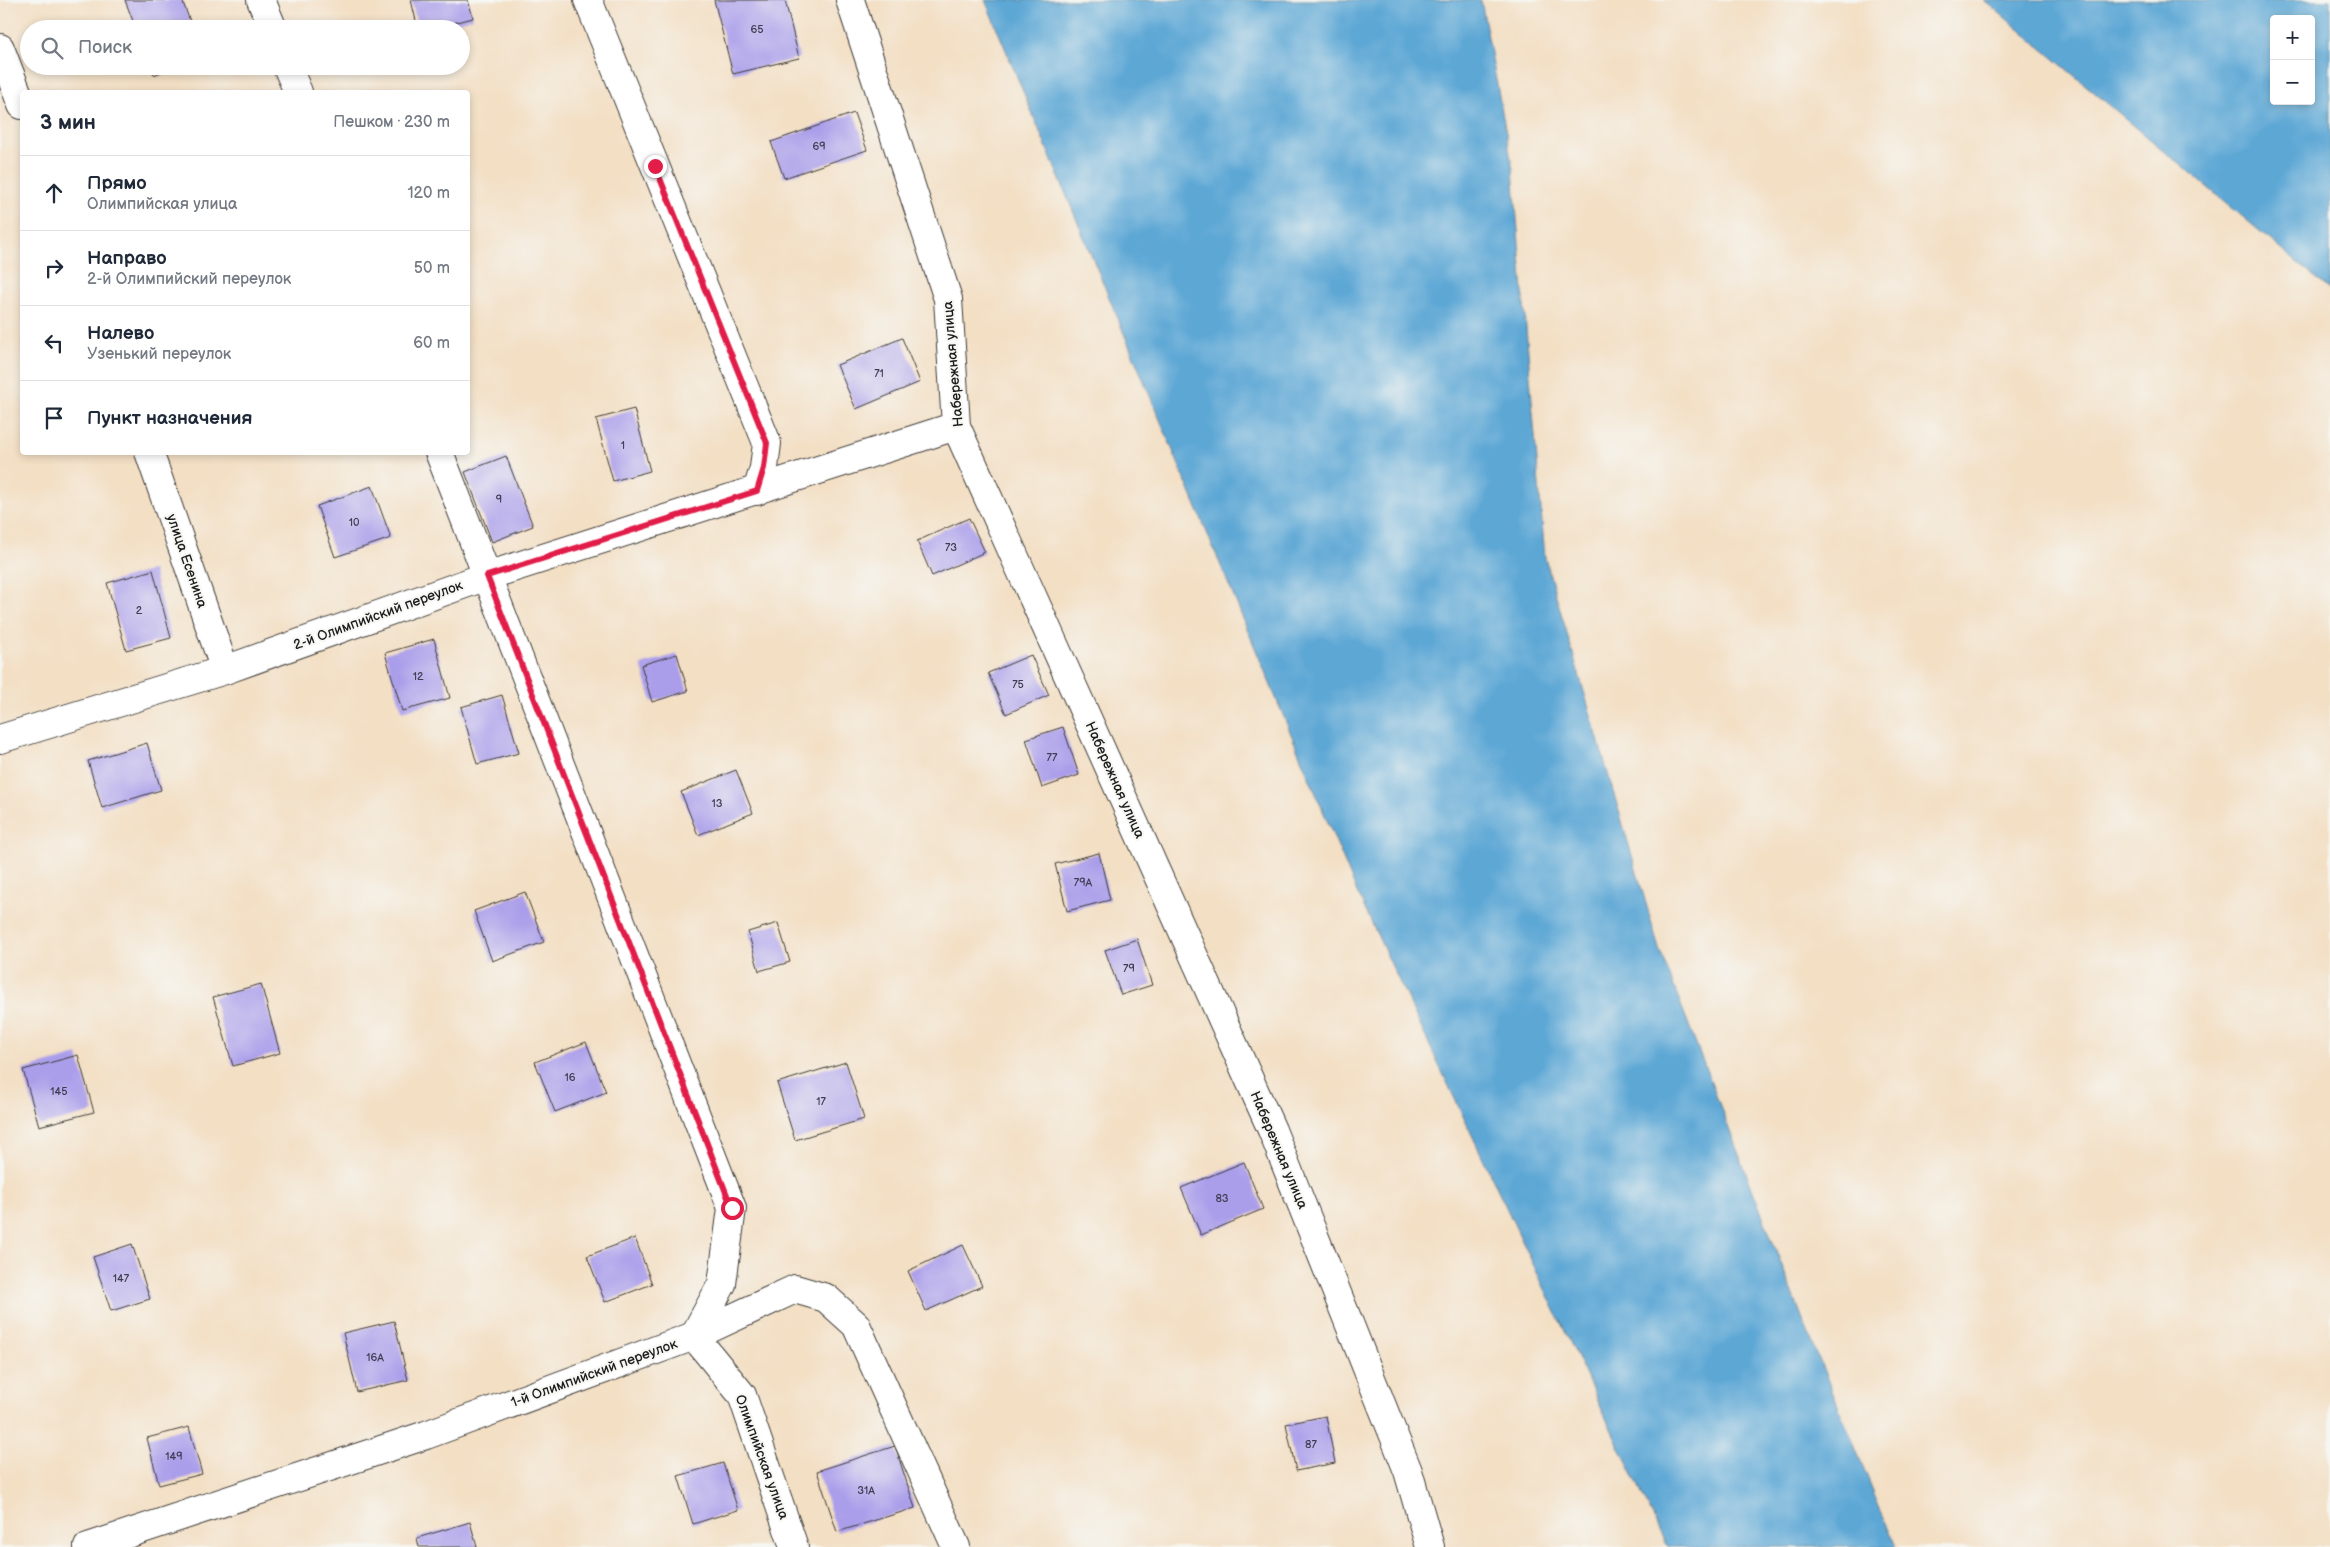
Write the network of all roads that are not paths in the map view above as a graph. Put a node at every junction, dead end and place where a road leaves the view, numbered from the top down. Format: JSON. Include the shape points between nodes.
{"nodes":[{"id":1,"x":261,"y":0,"type":"edge"},
{"id":2,"x":588,"y":0,"type":"edge"},
{"id":3,"x":850,"y":0,"type":"edge"},
{"id":4,"x":269,"y":20,"type":"edge"},
{"id":5,"x":0,"y":48,"type":"edge"},
{"id":6,"x":291,"y":75,"type":"edge"},
{"id":7,"x":297,"y":90,"type":"edge"},
{"id":8,"x":20,"y":100,"type":"edge"},
{"id":9,"x":956,"y":426,"type":"junction"},
{"id":10,"x":150,"y":455,"type":"edge"},
{"id":11,"x":440,"y":455,"type":"edge"},
{"id":12,"x":757,"y":491,"type":"junction"},
{"id":13,"x":487,"y":576,"type":"junction"},
{"id":14,"x":225,"y":670,"type":"junction"},
{"id":15,"x":0,"y":739,"type":"edge"},
{"id":16,"x":694,"y":1336,"type":"junction"},
{"id":17,"x":88,"y":1547,"type":"edge"},
{"id":18,"x":794,"y":1547,"type":"edge"},
{"id":19,"x":956,"y":1547,"type":"edge"},
{"id":20,"x":1430,"y":1547,"type":"edge"}],
"edges":[{"from":1,"to":4,"type":"street"},
{"from":2,"to":12,"type":"street","via":[[767,443]]},
{"from":3,"to":9,"type":"street","name":"Набережная улица","via":[[948,299]]},
{"from":5,"to":8,"type":"street"},
{"from":6,"to":7,"type":"street"},
{"from":9,"to":12,"type":"street","name":"2-й Олимпийский переулок"},
{"from":9,"to":20,"type":"street","name":"Набережная улица","via":[[1272,1130],[1408,1471]]},
{"from":10,"to":14,"type":"street","name":"улица Есенина"},
{"from":11,"to":13,"type":"street"},
{"from":12,"to":13,"type":"street","name":"2-й Олимпийский переулок"},
{"from":13,"to":14,"type":"street","name":"2-й Олимпийский переулок"},
{"from":13,"to":16,"type":"street","via":[[732,1208],[722,1284]]},
{"from":14,"to":15,"type":"street","name":"2-й Олимпийский переулок"},
{"from":16,"to":17,"type":"street","name":"1-й Олимпийский переулок","via":[[426,1435]]},
{"from":16,"to":18,"type":"street","name":"Олимпийская улица","via":[[742,1395]]},
{"from":16,"to":19,"type":"street","name":"1-й Олимпийский переулок","via":[[795,1289],[826,1298],[856,1325]]}]}
